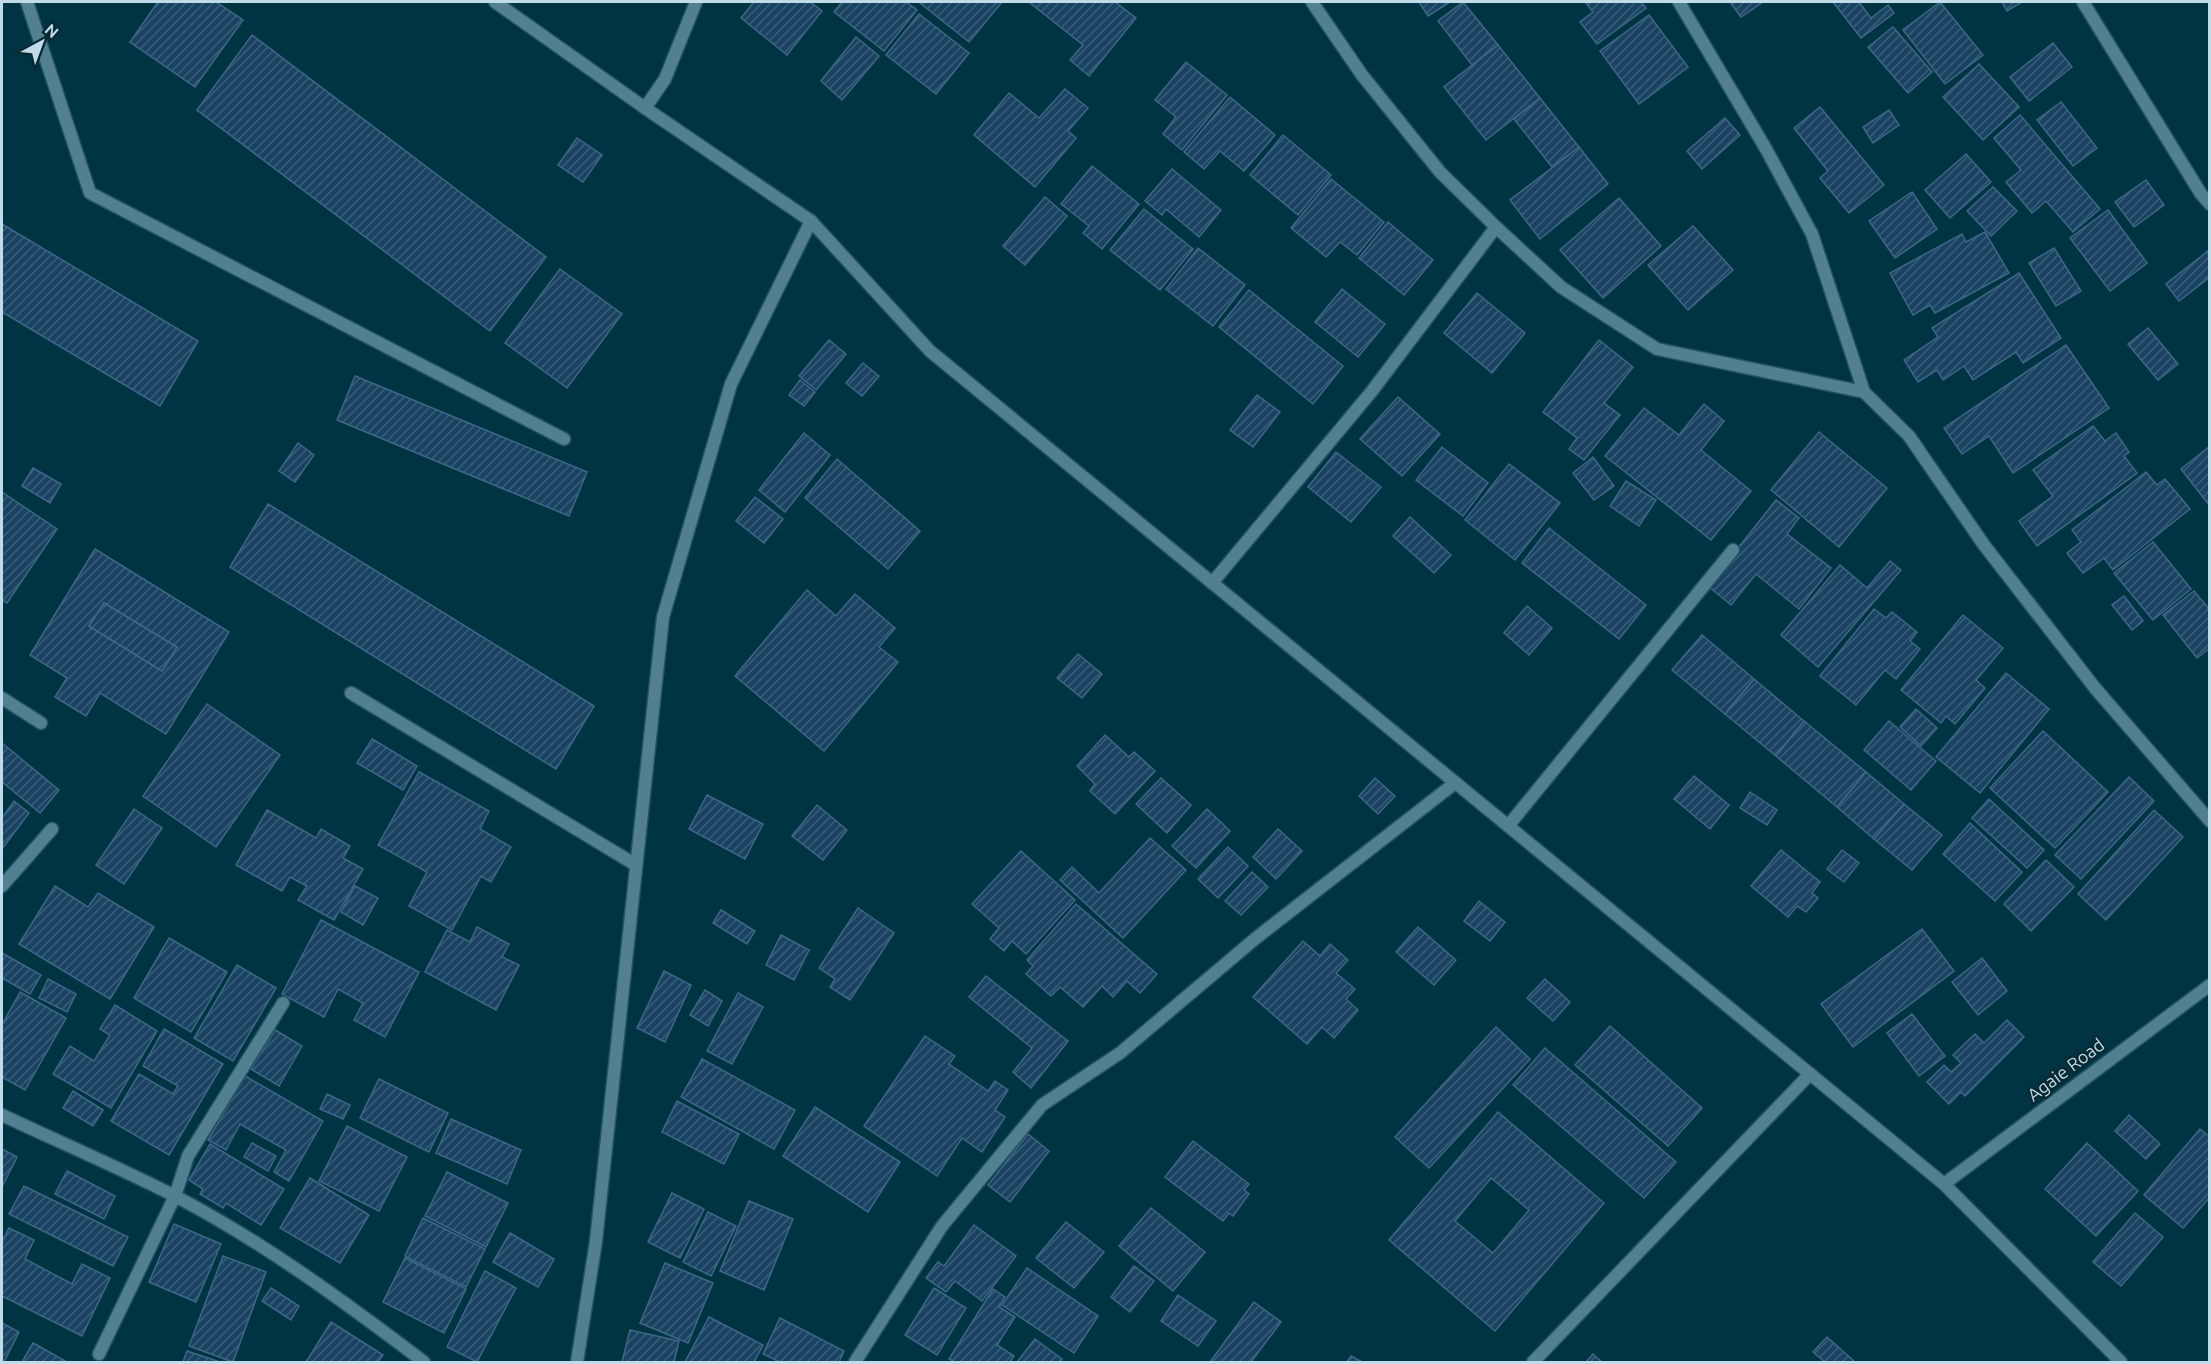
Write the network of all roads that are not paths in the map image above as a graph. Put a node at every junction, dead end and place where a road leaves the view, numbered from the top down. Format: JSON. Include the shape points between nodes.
{"nodes":[{"id":1,"x":27,"y":2,"type":"edge"},
{"id":2,"x":495,"y":2,"type":"edge"},
{"id":3,"x":696,"y":2,"type":"edge"},
{"id":4,"x":1312,"y":2,"type":"edge"},
{"id":5,"x":1679,"y":2,"type":"edge"},
{"id":6,"x":2083,"y":2,"type":"edge"},
{"id":7,"x":645,"y":108,"type":"junction"},
{"id":8,"x":2210,"y":204,"type":"edge"},
{"id":9,"x":811,"y":221,"type":"junction"},
{"id":10,"x":1496,"y":227,"type":"junction"},
{"id":11,"x":1864,"y":392,"type":"junction"},
{"id":12,"x":564,"y":440,"type":"dead end"},
{"id":13,"x":1733,"y":550,"type":"dead end"},
{"id":14,"x":1212,"y":583,"type":"junction"},
{"id":15,"x":351,"y":693,"type":"dead end"},
{"id":16,"x":2,"y":698,"type":"edge"},
{"id":17,"x":41,"y":723,"type":"dead end"},
{"id":18,"x":1455,"y":783,"type":"junction"},
{"id":19,"x":2210,"y":821,"type":"edge"},
{"id":20,"x":1508,"y":826,"type":"junction"},
{"id":21,"x":52,"y":829,"type":"dead end"},
{"id":22,"x":636,"y":865,"type":"junction"},
{"id":23,"x":2,"y":886,"type":"edge"},
{"id":24,"x":2210,"y":985,"type":"edge"},
{"id":25,"x":283,"y":1003,"type":"dead end"},
{"id":26,"x":1810,"y":1074,"type":"junction"},
{"id":27,"x":2,"y":1115,"type":"edge"},
{"id":28,"x":1944,"y":1184,"type":"junction"},
{"id":29,"x":175,"y":1196,"type":"junction"},
{"id":30,"x":99,"y":1354,"type":"dead end"},
{"id":31,"x":424,"y":1362,"type":"edge"},
{"id":32,"x":577,"y":1362,"type":"edge"},
{"id":33,"x":855,"y":1362,"type":"edge"},
{"id":34,"x":1533,"y":1362,"type":"edge"},
{"id":35,"x":2121,"y":1362,"type":"edge"}],
"edges":[{"from":1,"to":12,"type":"street","via":[[90,193]]},
{"from":2,"to":7,"type":"street"},
{"from":3,"to":7,"type":"street","via":[[665,79]]},
{"from":4,"to":10,"type":"street","via":[[1362,75],[1440,172]]},
{"from":5,"to":11,"type":"street","via":[[1812,234]]},
{"from":6,"to":8,"type":"street"},
{"from":7,"to":9,"type":"street"},
{"from":9,"to":14,"type":"street","via":[[930,351]]},
{"from":9,"to":22,"type":"street","via":[[731,384],[663,617]]},
{"from":10,"to":11,"type":"street","via":[[1561,287],[1657,349]]},
{"from":10,"to":14,"type":"street","via":[[1372,391]]},
{"from":11,"to":19,"type":"street","via":[[1909,436],[1984,545],[2095,688]]},
{"from":13,"to":20,"type":"street"},
{"from":14,"to":18,"type":"street"},
{"from":15,"to":22,"type":"street"},
{"from":16,"to":17,"type":"street"},
{"from":18,"to":20,"type":"street"},
{"from":18,"to":33,"type":"street","via":[[1256,938],[1120,1053],[1042,1105],[942,1226]]},
{"from":20,"to":26,"type":"street"},
{"from":21,"to":23,"type":"street"},
{"from":22,"to":32,"type":"street","via":[[596,1241]]},
{"from":24,"to":28,"type":"street","name":"Agaie Road"},
{"from":25,"to":29,"type":"street","via":[[188,1156]]},
{"from":26,"to":28,"type":"street"},
{"from":26,"to":34,"type":"street"},
{"from":27,"to":29,"type":"street"},
{"from":28,"to":35,"type":"street"},
{"from":29,"to":30,"type":"street"},
{"from":29,"to":31,"type":"street","via":[[237,1231],[343,1301]]}]}
